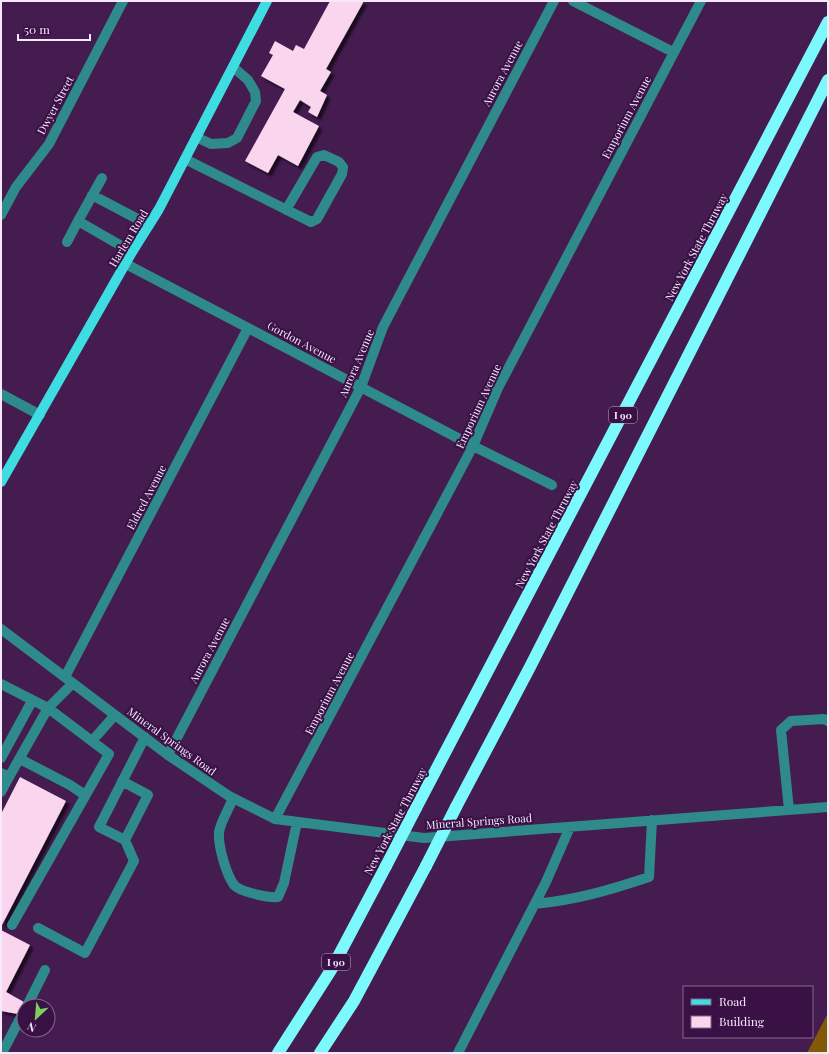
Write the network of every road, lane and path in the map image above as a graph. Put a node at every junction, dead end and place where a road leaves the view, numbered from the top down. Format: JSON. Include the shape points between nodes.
{"nodes":[{"id":1,"x":123,"y":1,"type":"edge"},
{"id":2,"x":267,"y":1,"type":"edge"},
{"id":3,"x":554,"y":1,"type":"edge"},
{"id":4,"x":573,"y":1,"type":"edge"},
{"id":5,"x":701,"y":1,"type":"edge"},
{"id":6,"x":828,"y":22,"type":"edge"},
{"id":7,"x":673,"y":52,"type":"junction"},
{"id":8,"x":233,"y":67,"type":"junction"},
{"id":9,"x":828,"y":80,"type":"edge"},
{"id":10,"x":196,"y":137,"type":"junction"},
{"id":11,"x":185,"y":159,"type":"junction"},
{"id":12,"x":102,"y":178,"type":"dead end"},
{"id":13,"x":92,"y":195,"type":"junction"},
{"id":14,"x":286,"y":210,"type":"junction"},
{"id":15,"x":1,"y":215,"type":"edge"},
{"id":16,"x":78,"y":222,"type":"junction"},
{"id":17,"x":149,"y":225,"type":"junction"},
{"id":18,"x":67,"y":242,"type":"dead end"},
{"id":19,"x":132,"y":252,"type":"junction"},
{"id":20,"x":126,"y":264,"type":"junction"},
{"id":21,"x":248,"y":328,"type":"junction"},
{"id":22,"x":361,"y":387,"type":"junction"},
{"id":23,"x":1,"y":394,"type":"edge"},
{"id":24,"x":40,"y":415,"type":"junction"},
{"id":25,"x":473,"y":446,"type":"junction"},
{"id":26,"x":1,"y":482,"type":"edge"},
{"id":27,"x":552,"y":485,"type":"dead end"},
{"id":28,"x":1,"y":629,"type":"edge"},
{"id":29,"x":69,"y":680,"type":"junction"},
{"id":30,"x":1,"y":684,"type":"edge"},
{"id":31,"x":32,"y":700,"type":"junction"},
{"id":32,"x":48,"y":708,"type":"junction"},
{"id":33,"x":115,"y":715,"type":"junction"},
{"id":34,"x":828,"y":721,"type":"edge"},
{"id":35,"x":145,"y":737,"type":"junction"},
{"id":36,"x":92,"y":741,"type":"junction"},
{"id":37,"x":168,"y":754,"type":"junction"},
{"id":38,"x":1,"y":758,"type":"edge"},
{"id":39,"x":20,"y":759,"type":"junction"},
{"id":40,"x":5,"y":775,"type":"edge"},
{"id":41,"x":122,"y":781,"type":"junction"},
{"id":42,"x":1,"y":792,"type":"edge"},
{"id":43,"x":85,"y":795,"type":"junction"},
{"id":44,"x":233,"y":798,"type":"junction"},
{"id":45,"x":828,"y":807,"type":"edge"},
{"id":46,"x":788,"y":810,"type":"junction"},
{"id":47,"x":276,"y":819,"type":"junction"},
{"id":48,"x":652,"y":820,"type":"junction"},
{"id":49,"x":297,"y":822,"type":"junction"},
{"id":50,"x":570,"y":826,"type":"junction"},
{"id":51,"x":125,"y":840,"type":"junction"},
{"id":52,"x":535,"y":904,"type":"junction"},
{"id":53,"x":12,"y":925,"type":"dead end"},
{"id":54,"x":38,"y":928,"type":"dead end"},
{"id":55,"x":45,"y":970,"type":"dead end"},
{"id":56,"x":31,"y":998,"type":"edge"},
{"id":57,"x":16,"y":1026,"type":"edge"},
{"id":58,"x":2,"y":1053,"type":"edge"},
{"id":59,"x":278,"y":1053,"type":"edge"},
{"id":60,"x":320,"y":1053,"type":"edge"},
{"id":61,"x":458,"y":1053,"type":"edge"}],
"edges":[{"from":1,"to":15,"type":"street","name":"Dwyer Street","via":[[49,144],[16,187]]},
{"from":2,"to":8,"type":"main road","name":"Harlem Road"},
{"from":3,"to":22,"type":"street","name":"Aurora Avenue","via":[[383,327]]},
{"from":4,"to":7,"type":"street"},
{"from":5,"to":7,"type":"street","name":"Emporium Avenue"},
{"from":6,"to":59,"type":"highway","name":"New York State Thruway","number":"I 90","bridge":true,"via":[[331,970]]},
{"from":7,"to":25,"type":"street","name":"Emporium Avenue","via":[[498,388]]},
{"from":8,"to":10,"type":"main road","name":"Harlem Road"},
{"from":8,"to":10,"type":"street","via":[[248,80],[255,92],[256,101],[237,138],[228,143],[211,144]]},
{"from":9,"to":60,"type":"highway","number":"I 90","bridge":true,"via":[[530,667],[354,1001]]},
{"from":10,"to":11,"type":"main road","name":"Harlem Road"},
{"from":11,"to":14,"type":"street"},
{"from":11,"to":17,"type":"main road","name":"Harlem Road"},
{"from":12,"to":13,"type":"street"},
{"from":13,"to":16,"type":"street"},
{"from":13,"to":17,"type":"street"},
{"from":14,"to":14,"type":"street","via":[[311,222],[317,219],[342,174],[343,167],[339,162],[324,155],[317,157]]},
{"from":16,"to":18,"type":"street"},
{"from":16,"to":19,"type":"street"},
{"from":17,"to":19,"type":"main road","name":"Harlem Road"},
{"from":19,"to":20,"type":"main road","name":"Harlem Road"},
{"from":20,"to":21,"type":"street","name":"Gordon Avenue"},
{"from":20,"to":24,"type":"main road","name":"Harlem Road"},
{"from":21,"to":22,"type":"street","name":"Gordon Avenue"},
{"from":21,"to":29,"type":"street","name":"Eldred Avenue"},
{"from":22,"to":25,"type":"street","name":"Gordon Avenue"},
{"from":22,"to":37,"type":"street","name":"Aurora Avenue"},
{"from":23,"to":24,"type":"street"},
{"from":24,"to":26,"type":"main road","name":"Harlem Road"},
{"from":25,"to":27,"type":"street","name":"Gordon Avenue"},
{"from":25,"to":47,"type":"street","name":"Emporium Avenue"},
{"from":28,"to":29,"type":"street","name":"Mineral Springs Road"},
{"from":29,"to":32,"type":"street","name":"Eldred Avenue"},
{"from":29,"to":33,"type":"street","name":"Mineral Springs Road"},
{"from":30,"to":31,"type":"street"},
{"from":31,"to":32,"type":"street"},
{"from":31,"to":38,"type":"street"},
{"from":32,"to":36,"type":"street"},
{"from":32,"to":39,"type":"street","name":"Eldred Avenue"},
{"from":33,"to":35,"type":"street","name":"Mineral Springs Road"},
{"from":33,"to":36,"type":"street"},
{"from":34,"to":46,"type":"street","via":[[791,721],[781,730]]},
{"from":35,"to":37,"type":"street","name":"Mineral Springs Road"},
{"from":35,"to":41,"type":"street"},
{"from":36,"to":43,"type":"street","via":[[109,754]]},
{"from":37,"to":44,"type":"street","name":"Mineral Springs Road"},
{"from":39,"to":40,"type":"street","name":"Eldred Avenue"},
{"from":39,"to":43,"type":"street"},
{"from":40,"to":42,"type":"street","name":"Eldred Avenue"},
{"from":41,"to":51,"type":"street","via":[[148,795]]},
{"from":41,"to":51,"type":"street","via":[[98,827]]},
{"from":43,"to":53,"type":"street"},
{"from":44,"to":47,"type":"street","name":"Mineral Springs Road"},
{"from":44,"to":49,"type":"street","via":[[219,831],[219,839],[230,877],[239,889],[272,898],[278,897],[284,882]]},
{"from":45,"to":46,"type":"street","name":"Mineral Springs Road"},
{"from":46,"to":48,"type":"street","name":"Mineral Springs Road"},
{"from":47,"to":49,"type":"street","name":"Mineral Springs Road"},
{"from":48,"to":50,"type":"street","name":"Mineral Springs Road"},
{"from":48,"to":52,"type":"street","via":[[649,877],[602,893],[568,901]]},
{"from":49,"to":50,"type":"street","name":"Mineral Springs Road","via":[[424,838]]},
{"from":50,"to":52,"type":"street"},
{"from":51,"to":54,"type":"street","via":[[134,861],[85,953]]},
{"from":52,"to":61,"type":"street"},
{"from":55,"to":56,"type":"street"},
{"from":57,"to":58,"type":"street"}]}
